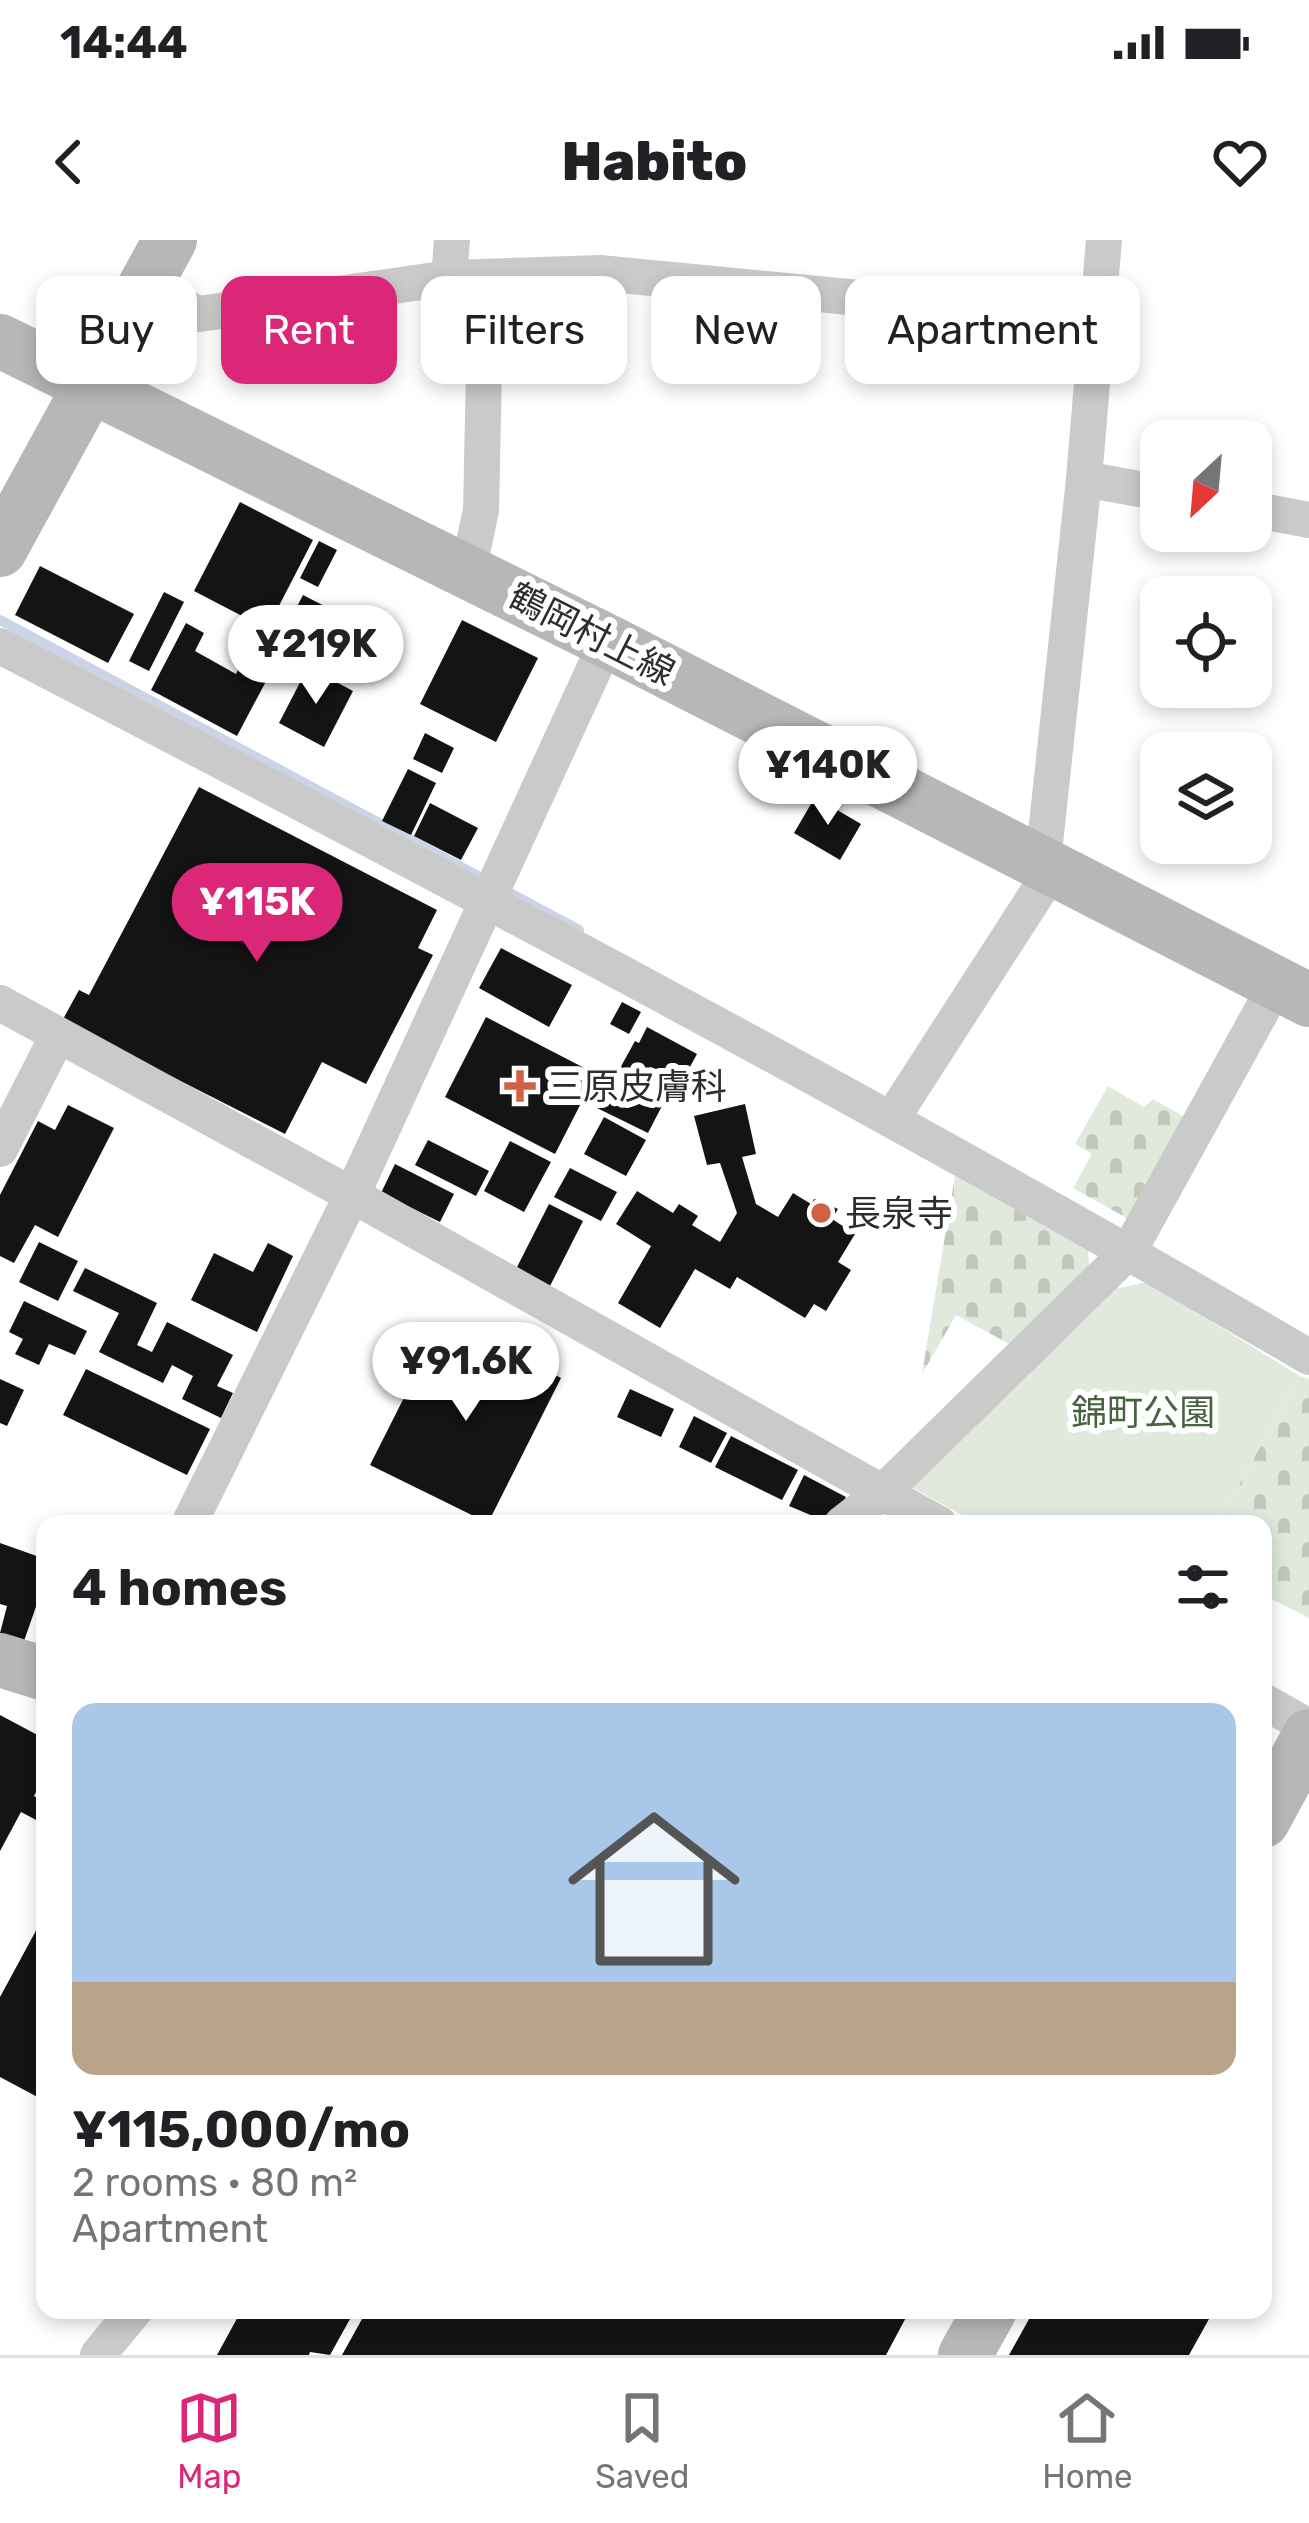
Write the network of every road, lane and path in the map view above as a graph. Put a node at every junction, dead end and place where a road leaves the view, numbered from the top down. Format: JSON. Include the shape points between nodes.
{"nodes":[{"id":1,"x":170,"y":240,"type":"edge"},
{"id":2,"x":452,"y":240,"type":"edge"},
{"id":3,"x":1104,"y":240,"type":"edge"},
{"id":4,"x":150,"y":276,"type":"edge"},
{"id":5,"x":449,"y":276,"type":"edge"},
{"id":6,"x":514,"y":276,"type":"edge"},
{"id":7,"x":1100,"y":276,"type":"edge"},
{"id":8,"x":421,"y":282,"type":"edge"},
{"id":9,"x":845,"y":297,"type":"edge"},
{"id":10,"x":197,"y":313,"type":"edge"},
{"id":11,"x":0,"y":341,"type":"edge"},
{"id":12,"x":36,"y":358,"type":"edge"},
{"id":13,"x":89,"y":384,"type":"joint"},
{"id":14,"x":484,"y":384,"type":"edge"},
{"id":15,"x":1091,"y":384,"type":"edge"},
{"id":16,"x":1084,"y":479,"type":"junction"},
{"id":17,"x":1140,"y":489,"type":"edge"},
{"id":18,"x":1272,"y":513,"type":"edge"},
{"id":19,"x":1309,"y":520,"type":"edge"},
{"id":20,"x":0,"y":550,"type":"edge"},
{"id":21,"x":468,"y":572,"type":"junction"},
{"id":22,"x":607,"y":641,"type":"junction"},
{"id":23,"x":0,"y":646,"type":"edge"},
{"id":24,"x":1049,"y":864,"type":"junction"},
{"id":25,"x":491,"y":901,"type":"junction"},
{"id":26,"x":1293,"y":992,"type":"edge"},
{"id":27,"x":0,"y":1004,"type":"edge"},
{"id":28,"x":58,"y":1035,"type":"junction"},
{"id":29,"x":891,"y":1120,"type":"junction"},
{"id":30,"x":0,"y":1149,"type":"edge"},
{"id":31,"x":352,"y":1195,"type":"junction"},
{"id":32,"x":1129,"y":1251,"type":"junction"},
{"id":33,"x":1309,"y":1357,"type":"edge"},
{"id":34,"x":882,"y":1493,"type":"junction"},
{"id":35,"x":193,"y":1515,"type":"edge"},
{"id":36,"x":854,"y":1515,"type":"edge"},
{"id":37,"x":922,"y":1515,"type":"edge"},
{"id":38,"x":0,"y":1660,"type":"edge"},
{"id":39,"x":36,"y":1671,"type":"edge"},
{"id":40,"x":1272,"y":1707,"type":"edge"},
{"id":41,"x":1309,"y":1731,"type":"edge"},
{"id":42,"x":1272,"y":1803,"type":"edge"},
{"id":43,"x":1272,"y":1822,"type":"edge"},
{"id":44,"x":1309,"y":1824,"type":"edge"},
{"id":45,"x":128,"y":2319,"type":"edge"},
{"id":46,"x":985,"y":2319,"type":"edge"},
{"id":47,"x":98,"y":2355,"type":"edge"},
{"id":48,"x":965,"y":2355,"type":"edge"}],
"edges":[{"from":1,"to":4,"type":"main road"},
{"from":2,"to":5,"type":"street"},
{"from":3,"to":7,"type":"street"},
{"from":6,"to":9,"type":"street","via":[[600,273]]},
{"from":8,"to":10,"type":"street"},
{"from":11,"to":12,"type":"main road","name":"鶴岡村上線"},
{"from":13,"to":20,"type":"main road"},
{"from":13,"to":21,"type":"main road","name":"鶴岡村上線"},
{"from":14,"to":21,"type":"street","via":[[481,510]]},
{"from":15,"to":16,"type":"street"},
{"from":16,"to":17,"type":"street"},
{"from":16,"to":24,"type":"street"},
{"from":18,"to":19,"type":"street"},
{"from":21,"to":22,"type":"main road","name":"鶴岡村上線"},
{"from":22,"to":24,"type":"main road","name":"鶴岡村上線"},
{"from":22,"to":25,"type":"street"},
{"from":23,"to":25,"type":"street"},
{"from":24,"to":26,"type":"main road","name":"鶴岡村上線"},
{"from":24,"to":29,"type":"street"},
{"from":25,"to":29,"type":"street"},
{"from":25,"to":31,"type":"street"},
{"from":26,"to":32,"type":"street"},
{"from":27,"to":28,"type":"street"},
{"from":28,"to":30,"type":"street"},
{"from":28,"to":31,"type":"street"},
{"from":29,"to":32,"type":"street"},
{"from":31,"to":34,"type":"street"},
{"from":31,"to":35,"type":"street"},
{"from":32,"to":33,"type":"street"},
{"from":32,"to":34,"type":"street"},
{"from":34,"to":36,"type":"street"},
{"from":34,"to":37,"type":"street"},
{"from":38,"to":39,"type":"main road"},
{"from":40,"to":41,"type":"street"},
{"from":41,"to":42,"type":"main road"},
{"from":43,"to":44,"type":"main road"},
{"from":45,"to":47,"type":"street"},
{"from":46,"to":48,"type":"main road"}]}
